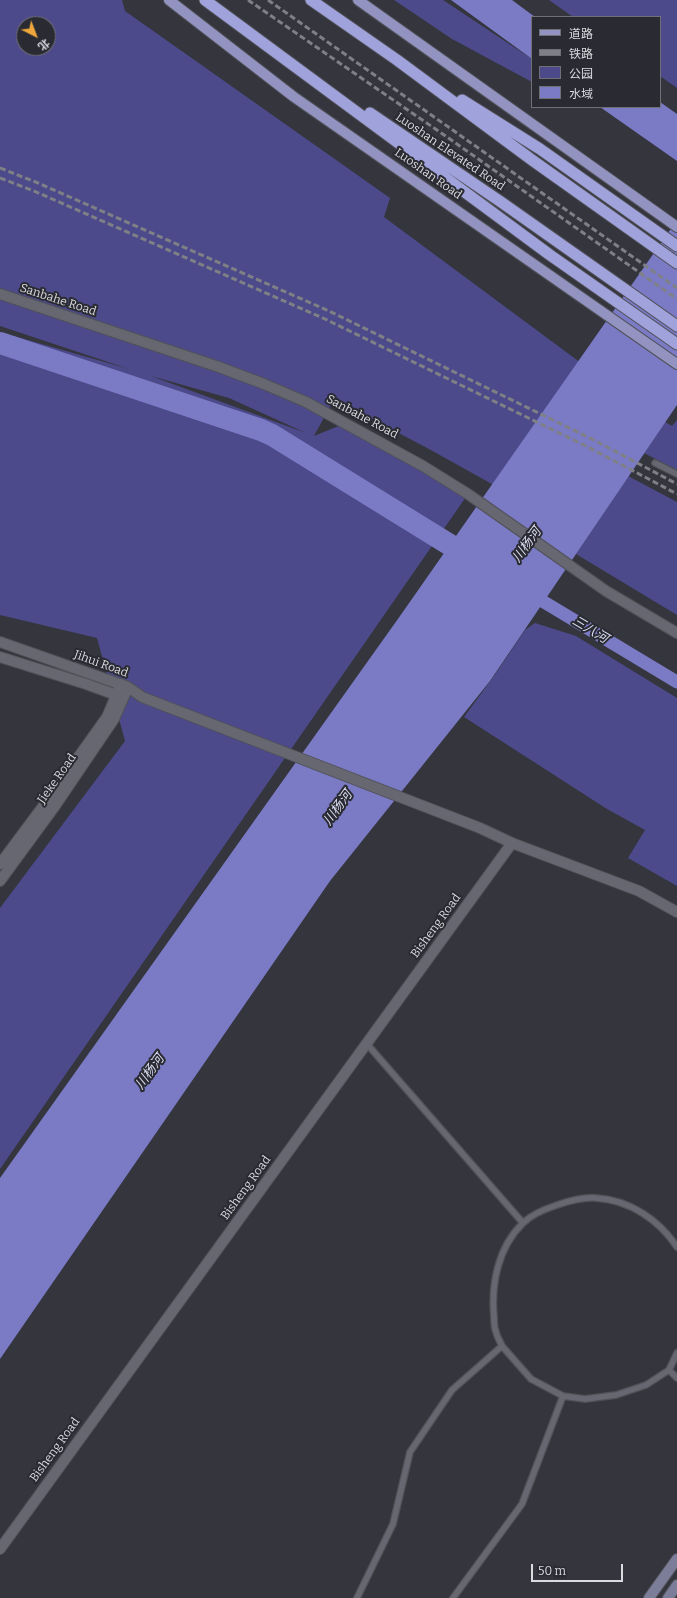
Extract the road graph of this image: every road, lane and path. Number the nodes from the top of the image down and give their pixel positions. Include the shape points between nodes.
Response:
1 (169, 0) edge
2 (206, 0) edge
3 (311, 0) edge
4 (358, 0) edge
5 (265, 42) junction
6 (398, 60) junction
7 (677, 227) edge
8 (677, 246) edge
9 (677, 263) edge
10 (0, 294) edge
11 (677, 326) edge
12 (677, 344) edge
13 (677, 364) edge
14 (655, 463) dead end
15 (677, 474) edge
16 (677, 633) edge
17 (0, 642) edge
18 (0, 657) edge
19 (124, 686) junction
20 (120, 697) junction
21 (142, 697) junction
22 (512, 843) junction
23 (0, 864) edge
24 (0, 881) edge
25 (677, 912) edge
26 (367, 1044) junction
27 (523, 1223) junction
28 (677, 1247) edge
29 (502, 1346) junction
30 (677, 1353) edge
31 (669, 1370) junction
32 (677, 1378) edge
33 (563, 1396) junction
34 (0, 1549) edge
35 (677, 1559) edge
36 (677, 1585) edge
37 (358, 1598) edge
38 (453, 1598) edge
39 (649, 1598) edge
40 (668, 1598) edge

1 - 13 main road, Luoshan Road via 294,97
2 - 5 highway, Luoshan Elevated Road
3 - 6 highway
4 - 7 main road
5 - 11 highway, Luoshan Elevated Road via 508,207
5 - 12 highway via 550,255
6 - 8 highway via 540,149
6 - 9 highway via 532,160
10 - 16 street, Sanbahe Road via 219,367 306,402 378,440 468,494 629,605
14 - 15 lane
17 - 19 street, Jihui Road
18 - 20 street, Jihui Road
19 - 20 street, Jieke Road
19 - 21 street, Jihui Road
20 - 21 street, Jihui Road
20 - 23 street, Jieke Road
20 - 24 street, Jieke Road via 114,720
21 - 22 street via 480,828
22 - 25 street via 639,891
22 - 26 street, Bisheng Road
26 - 27 lane
26 - 34 street, Bisheng Road
27 - 28 lane via 549,1208 572,1201 596,1198 620,1202 647,1215 668,1233
27 - 29 lane via 509,1239 498,1265 493,1288 495,1331
29 - 33 lane via 531,1379
29 - 37 lane via 452,1390 410,1452 393,1524
30 - 31 lane
31 - 32 lane
31 - 33 lane via 646,1385 616,1395 585,1399
33 - 38 lane via 522,1504
35 - 39 main road
36 - 40 main road

